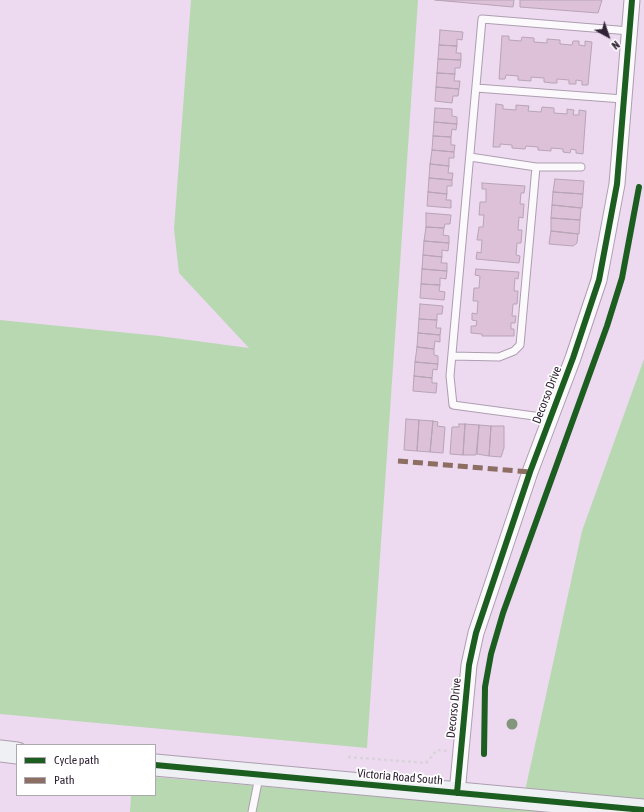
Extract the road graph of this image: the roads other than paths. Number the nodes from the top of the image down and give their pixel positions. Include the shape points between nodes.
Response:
1 (632, 0) edge
2 (630, 31) junction
3 (476, 88) junction
4 (623, 99) junction
5 (470, 157) junction
6 (536, 167) junction
7 (581, 167) dead end
8 (452, 356) junction
9 (549, 418) junction
10 (0, 751) edge
11 (16, 752) edge
12 (156, 765) edge
13 (259, 775) junction
14 (457, 793) junction
15 (644, 810) edge
16 (252, 812) edge

1 - 2 street, Decorso Drive
2 - 3 lane via 482,19
2 - 4 street, Decorso Drive
3 - 4 lane
3 - 5 lane
4 - 9 street, Decorso Drive via 617,184 599,280 573,358
5 - 6 lane
5 - 8 lane
6 - 7 lane
6 - 8 lane via 520,345 514,351 499,357
8 - 9 lane via 450,376 454,405
9 - 14 street, Decorso Drive via 476,633 468,673
10 - 11 main road
12 - 13 main road, Victoria Road South
13 - 14 main road, Victoria Road South
13 - 16 lane
14 - 15 main road, Victoria Road South

